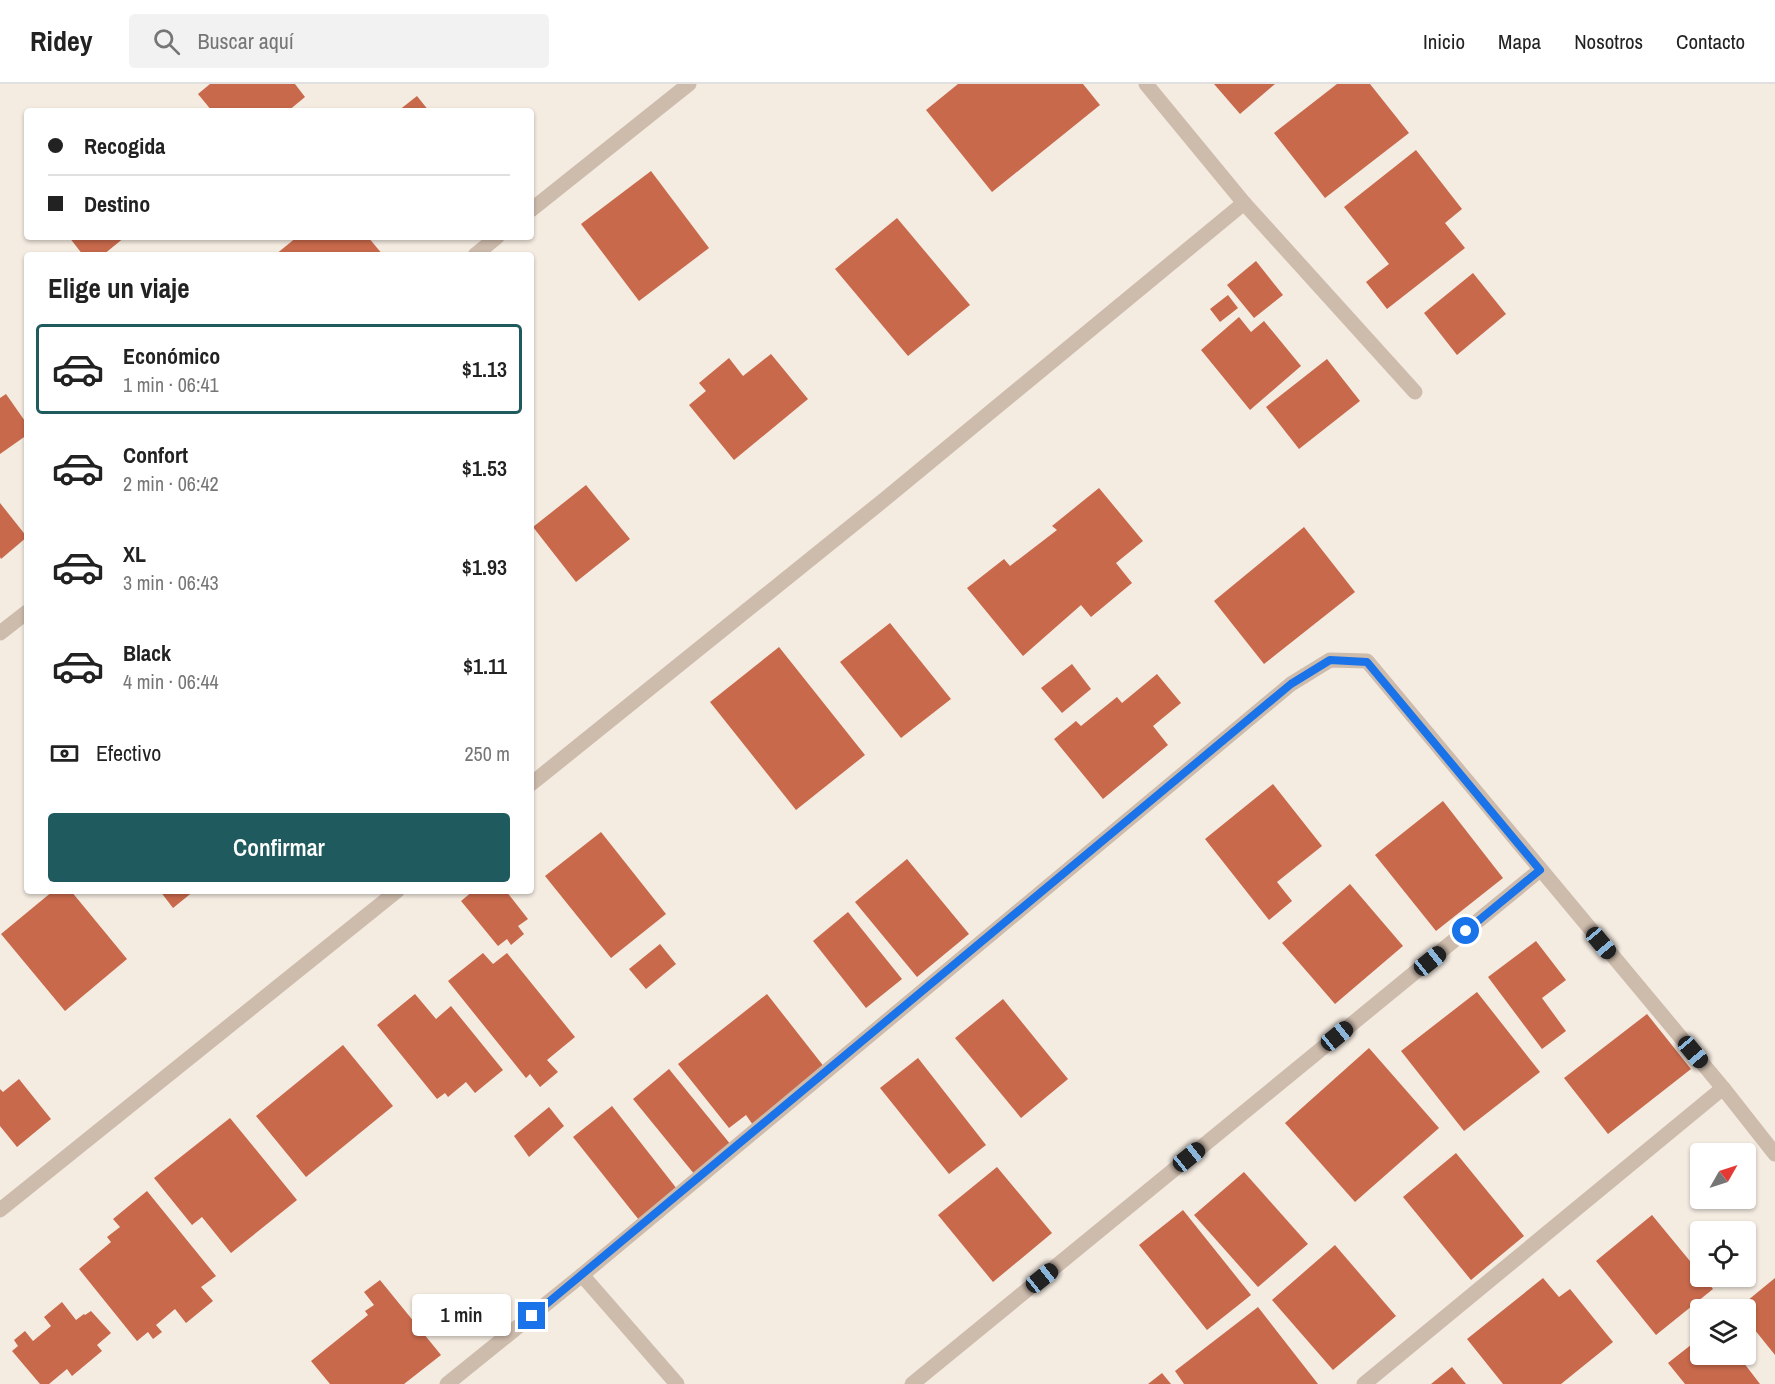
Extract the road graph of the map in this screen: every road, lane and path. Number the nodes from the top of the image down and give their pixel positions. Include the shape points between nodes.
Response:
1 (689, 84) edge
2 (1146, 84) edge
3 (1244, 203) junction
4 (534, 208) edge
5 (493, 240) edge
6 (479, 252) edge
7 (1415, 392) dead end
8 (24, 614) edge
9 (0, 633) edge
10 (534, 782) edge
11 (1540, 870) junction
12 (393, 894) edge
13 (1723, 1088) junction
14 (1775, 1154) edge
15 (0, 1210) edge
16 (582, 1275) junction
17 (447, 1384) edge
18 (677, 1384) edge
19 (912, 1384) edge
20 (1364, 1384) edge

1 - 4 street
2 - 3 street
3 - 7 street
3 - 10 street
5 - 6 street
8 - 9 street
11 - 13 street
11 - 16 street via 1367,662 1330,660 1291,684
11 - 19 street
12 - 15 street
13 - 14 street
13 - 20 street
16 - 17 street
16 - 18 street

